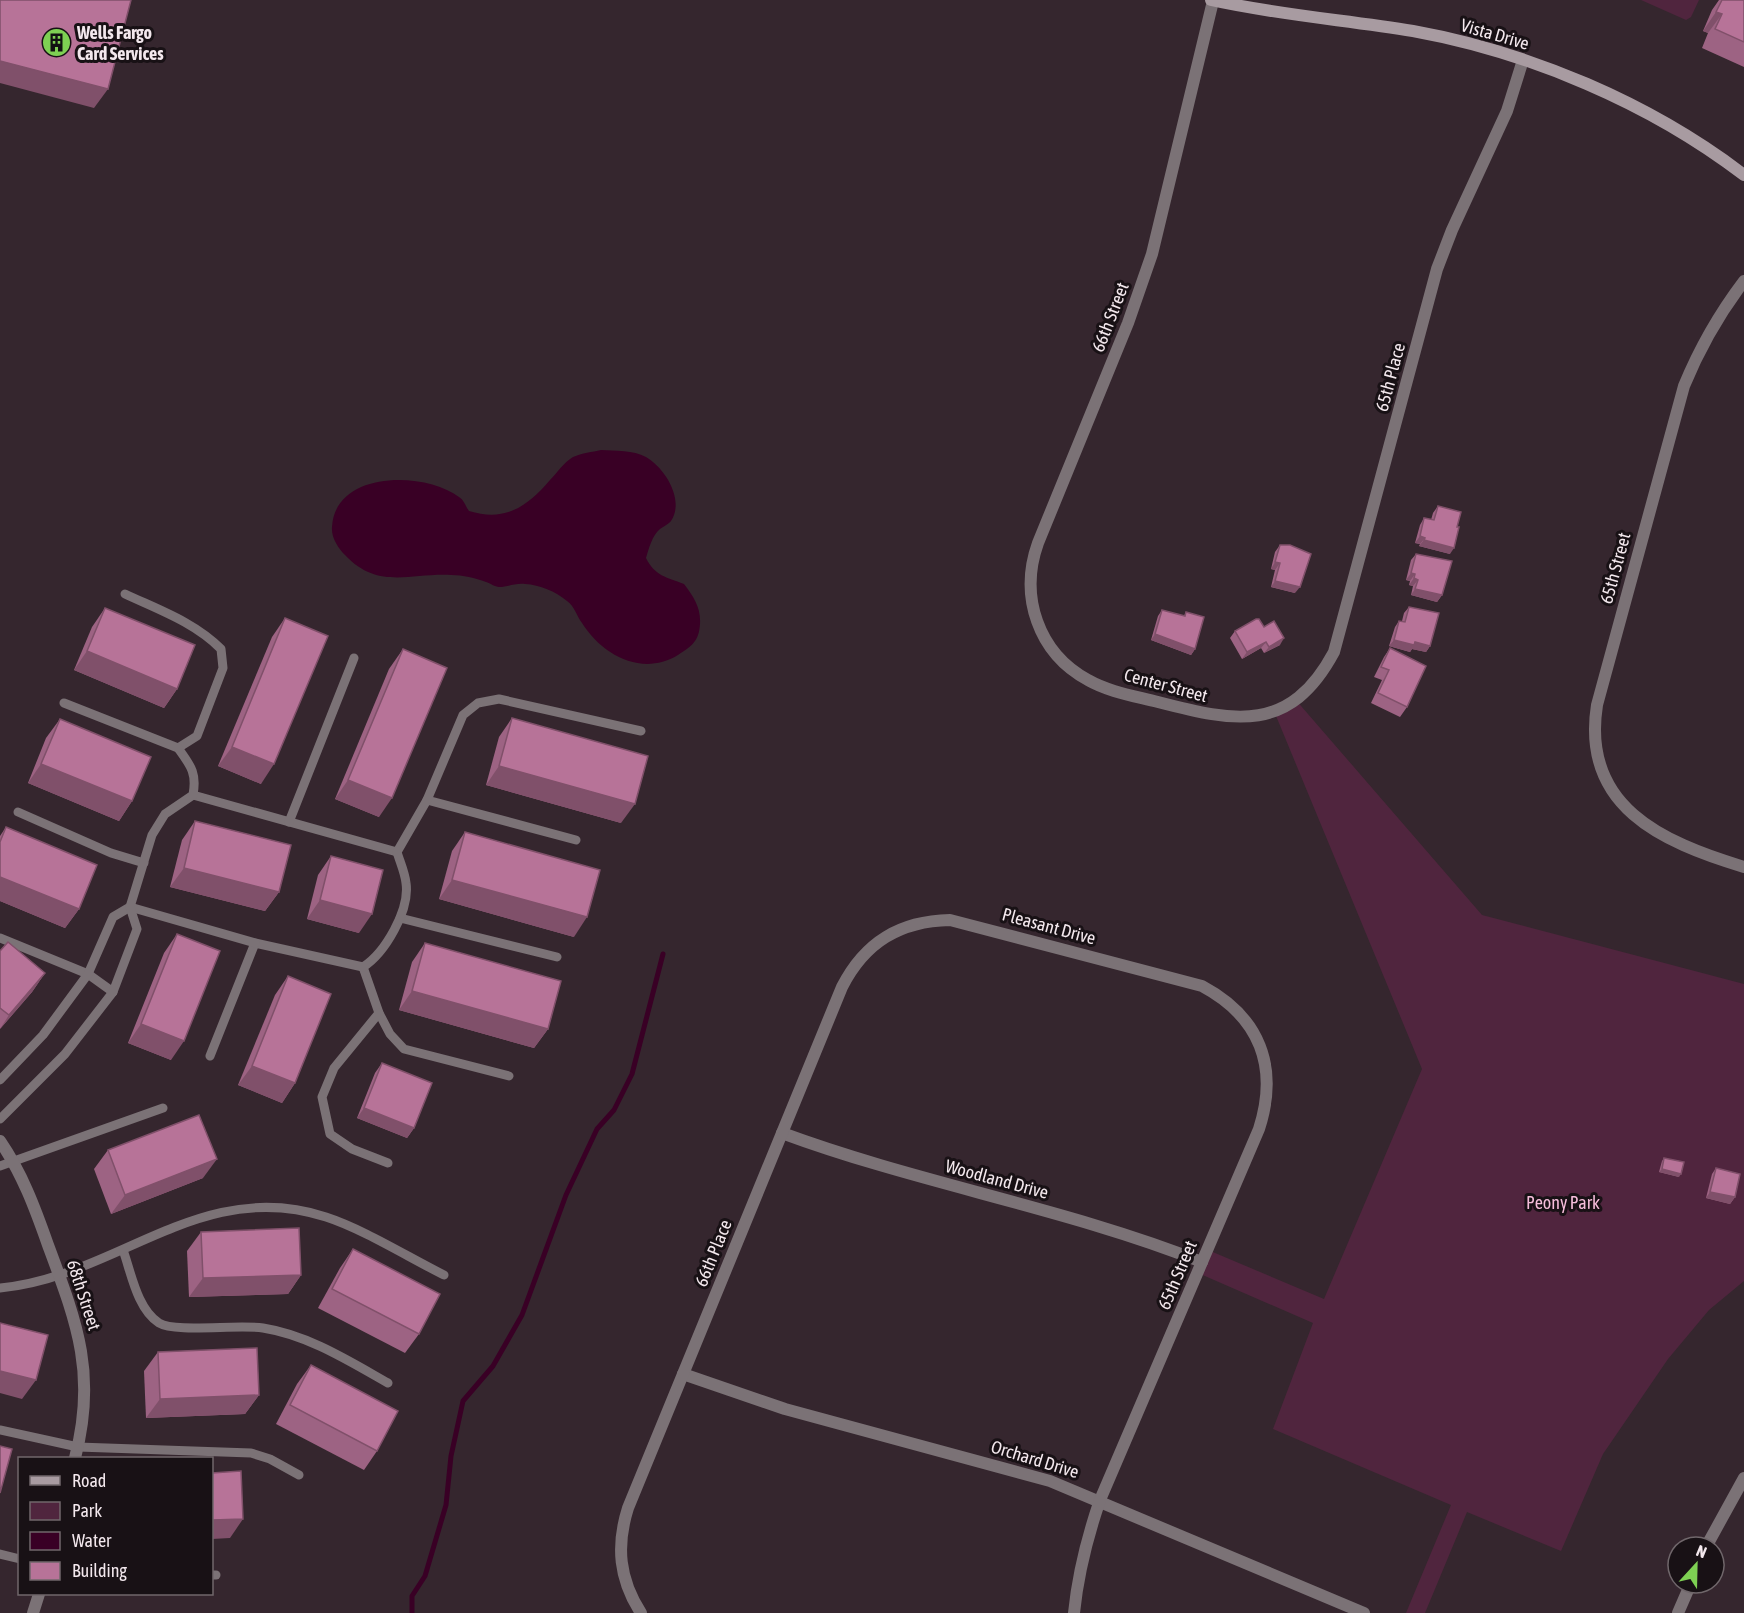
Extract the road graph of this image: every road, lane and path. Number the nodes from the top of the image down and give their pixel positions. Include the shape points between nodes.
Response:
1 (1212, 0) edge
2 (1523, 60) junction
3 (1744, 175) edge
4 (1744, 281) edge
5 (125, 594) dead end
6 (1044, 638) joint
7 (354, 658) dead end
8 (1295, 699) joint
9 (64, 703) dead end
10 (641, 731) dead end
11 (178, 748) junction
12 (193, 795) junction
13 (427, 800) junction
14 (18, 812) dead end
15 (289, 822) junction
16 (576, 840) dead end
17 (396, 852) junction
18 (144, 863) junction
19 (1744, 867) edge
20 (130, 907) junction
21 (400, 918) junction
22 (900, 929) joint
23 (0, 938) edge
24 (255, 943) junction
25 (557, 957) dead end
26 (363, 967) junction
27 (88, 974) junction
28 (1188, 981) joint
29 (113, 992) junction
30 (379, 1013) junction
31 (210, 1056) dead end
32 (509, 1076) dead end
33 (0, 1080) edge
34 (163, 1108) dead end
35 (0, 1119) edge
36 (782, 1133) junction
37 (3, 1146) edge
38 (14, 1163) junction
39 (388, 1163) dead end
40 (0, 1166) edge
41 (123, 1250) junction
42 (1203, 1262) junction
43 (59, 1275) junction
44 (444, 1275) dead end
45 (0, 1288) edge
46 (683, 1374) junction
47 (388, 1383) dead end
48 (0, 1430) edge
49 (76, 1453) edge
50 (299, 1475) dead end
51 (1744, 1478) edge
52 (1100, 1500) junction
53 (1713, 1535) edge
54 (0, 1554) edge
55 (18, 1558) edge
56 (38, 1595) edge
57 (1685, 1595) edge
58 (33, 1613) edge
59 (641, 1613) edge
60 (1074, 1613) edge
61 (1364, 1613) edge
62 (1678, 1613) edge

1 - 2 street, Vista Drive via 1415,32
1 - 6 street, 66th Street via 1152,254 1034,552 1030,596
2 - 3 street, Vista Drive via 1626,103
2 - 8 street, 65th Place via 1507,111 1437,269 1335,652 1324,672
4 - 19 street, 65th Street via 1700,348 1684,386 1594,727 1600,770 1625,809 1643,824 1680,843
5 - 11 lane via 183,620 205,633 221,649 223,669 197,736
6 - 8 street, Center Street via 1070,669 1089,681 1207,714 1252,717
7 - 15 lane
9 - 11 lane
10 - 13 lane via 499,699 478,703 463,715
11 - 12 lane via 196,780
12 - 15 lane
12 - 18 lane via 165,814 152,835
13 - 16 lane
13 - 17 lane
14 - 18 lane via 111,853
15 - 17 lane
17 - 21 lane via 407,885
18 - 20 lane
20 - 24 lane
20 - 27 lane via 113,917
20 - 29 lane via 137,929
21 - 25 lane
21 - 26 lane via 376,959
22 - 28 street, Pleasant Drive via 928,920 970,923
22 - 36 street, 66th Place via 867,950 852,968
23 - 27 lane
24 - 26 lane
24 - 31 lane
26 - 30 lane
27 - 29 lane
27 - 33 lane via 43,1035
28 - 42 street, 65th Street via 1218,995 1249,1025 1266,1064 1268,1087 1259,1129
29 - 35 lane via 65,1054
30 - 32 lane via 404,1049
30 - 39 lane via 334,1068 322,1098 330,1134 352,1149
34 - 38 lane
36 - 42 street, Woodland Drive via 884,1168 1148,1240
36 - 46 street, 66th Place
37 - 38 street, 68th Street
38 - 40 lane
38 - 43 street, 68th Street
41 - 43 lane
41 - 44 lane via 190,1219 236,1208 283,1208 326,1217
41 - 47 lane via 147,1312 159,1323 174,1328 261,1328 289,1334
42 - 52 street, 65th Street
43 - 45 lane
43 - 49 street, 68th Street via 83,1351 85,1394
46 - 52 street, Orchard Drive via 785,1409 1050,1481
46 - 59 street, 66th Place via 621,1529 622,1573
48 - 49 lane
49 - 50 lane via 251,1453
51 - 53 street
52 - 60 street, 65th Street via 1082,1557
52 - 61 street, Orchard Drive
54 - 55 lane
56 - 58 street
57 - 62 street

